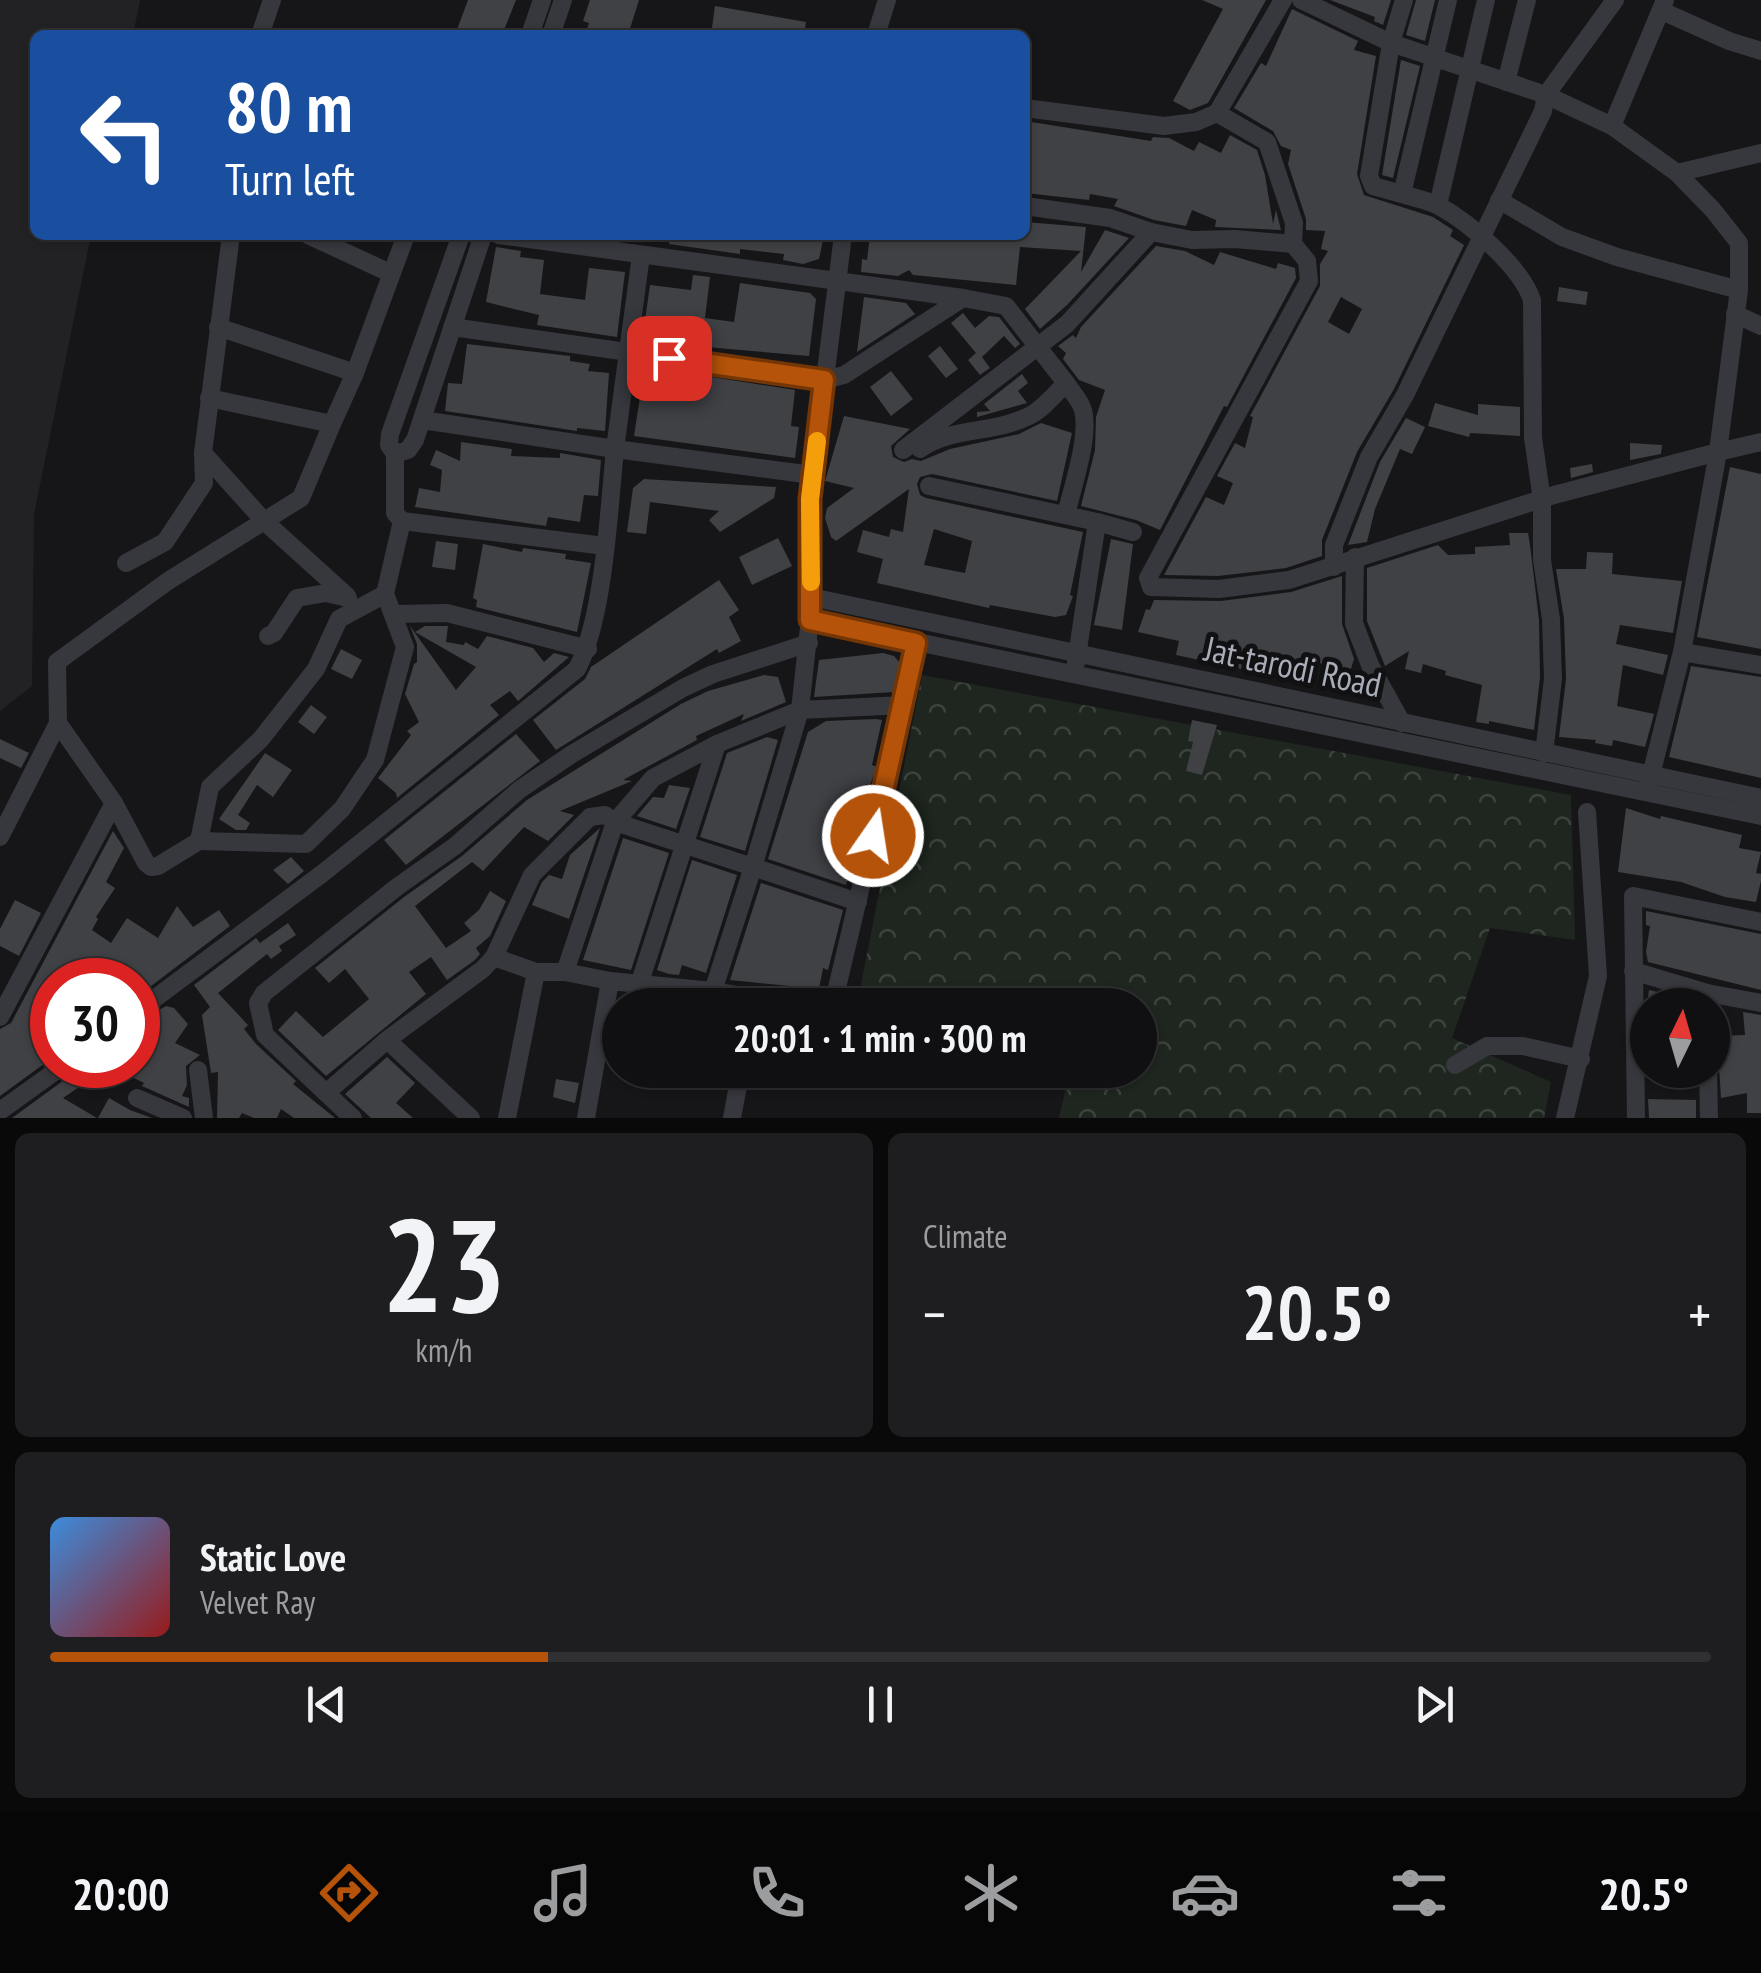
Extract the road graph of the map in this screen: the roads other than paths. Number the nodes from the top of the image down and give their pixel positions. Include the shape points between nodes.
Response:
1 (272, 0) edge
2 (542, 0) edge
3 (562, 0) edge
4 (888, 0) edge
5 (1283, 0) edge
6 (1301, 0) edge
7 (1404, 0) edge
8 (1448, 0) edge
9 (1486, 0) edge
10 (1527, 0) edge
11 (1615, 0) edge
12 (1664, 6) edge
13 (262, 30) edge
14 (532, 30) edge
15 (552, 30) edge
16 (878, 30) edge
17 (1391, 44) junction
18 (1761, 51) edge
19 (1435, 56) junction
20 (1470, 70) junction
21 (1506, 82) junction
22 (1546, 96) junction
23 (1030, 109) edge
24 (1217, 113) junction
25 (1612, 126) junction
26 (1761, 153) edge
27 (1677, 173) junction
28 (1402, 194) junction
29 (1499, 200) junction
30 (1438, 205) junction
31 (1030, 207) edge
32 (1151, 232) junction
33 (1483, 238) junction
34 (230, 240) edge
35 (319, 240) edge
36 (404, 240) edge
37 (459, 240) edge
38 (481, 240) edge
39 (532, 240) edge
40 (842, 240) edge
41 (1293, 244) junction
42 (642, 256) junction
43 (390, 273) junction
44 (838, 280) junction
45 (1739, 290) junction
46 (963, 298) junction
47 (1735, 314) junction
48 (1761, 326) edge
49 (218, 327) junction
50 (452, 327) junction
51 (1039, 346) junction
52 (630, 352) junction
53 (355, 373) junction
54 (824, 380) junction
55 (1066, 383) junction
56 (209, 398) junction
57 (422, 420) junction
58 (332, 424) junction
59 (1761, 442) edge
60 (615, 448) junction
61 (1718, 452) junction
62 (202, 453) junction
63 (396, 454) junction
64 (812, 475) junction
65 (929, 486) dead end
66 (1542, 500) junction
67 (1066, 515) junction
68 (264, 521) junction
69 (402, 521) junction
70 (1097, 522) junction
71 (1134, 532) dead end
72 (605, 546) junction
73 (1356, 557) junction
74 (126, 563) dead end
75 (1334, 568) junction
76 (385, 594) junction
77 (349, 604) junction
78 (811, 609) junction
79 (394, 614) junction
80 (268, 636) dead end
81 (809, 643) junction
82 (916, 643) junction
83 (588, 649) junction
84 (1682, 652) junction
85 (1078, 654) junction
86 (1761, 665) edge
87 (1074, 677) junction
88 (904, 705) junction
89 (800, 710) junction
90 (58, 722) junction
91 (1402, 723) junction
92 (717, 744) junction
93 (1544, 753) junction
94 (1649, 783) junction
95 (1761, 798) edge
96 (114, 803) junction
97 (1587, 812) dead end
98 (1761, 816) edge
99 (616, 822) junction
100 (0, 837) edge
101 (199, 841) junction
102 (683, 846) junction
103 (753, 867) junction
104 (858, 902) junction
105 (1761, 922) edge
106 (494, 957) junction
107 (1633, 971) junction
108 (536, 972) junction
109 (565, 972) junction
110 (610, 981) junction
111 (640, 982) junction
112 (689, 988) edge
113 (714, 988) edge
114 (837, 988) edge
115 (1678, 988) edge
116 (160, 994) edge
117 (1730, 1001) edge
118 (1761, 1004) edge
119 (0, 1017) edge
120 (386, 1040) junction
121 (1581, 1059) junction
122 (1455, 1065) dead end
123 (198, 1070) dead end
124 (31, 1088) edge
125 (738, 1088) edge
126 (1708, 1088) edge
127 (326, 1093) junction
128 (137, 1098) dead end
129 (0, 1110) edge
130 (182, 1118) edge
131 (204, 1118) edge
132 (353, 1118) edge
133 (471, 1118) edge
134 (507, 1118) edge
135 (586, 1118) edge
136 (732, 1118) edge
137 (1565, 1118) edge
138 (1636, 1118) edge
139 (1709, 1118) edge

1 - 13 street
2 - 14 street
3 - 15 street
4 - 16 street
5 - 24 street
6 - 17 street
7 - 17 street
8 - 19 street
9 - 20 street
10 - 21 street
11 - 22 street
12 - 18 street
12 - 25 street
17 - 19 street
17 - 28 street via 1368,176 1373,186
19 - 20 street
19 - 28 street
20 - 21 street
20 - 30 street
21 - 22 street
22 - 25 street
22 - 29 street
23 - 24 street via 1164,126
24 - 41 street via 1267,142 1294,222
25 - 27 street
26 - 27 street
27 - 45 street via 1738,243
28 - 30 street
29 - 33 street
29 - 45 street via 1562,237
30 - 33 street
31 - 32 street via 1110,218
32 - 41 street
32 - 51 street
33 - 66 street via 1528,286 1532,300 1533,438
33 - 75 street via 1369,457 1334,545
34 - 49 street
35 - 43 street
36 - 43 street
37 - 63 street via 390,434
38 - 50 street
39 - 42 street
40 - 44 street
41 - 75 street via 1307,261 1308,281 1148,582 1219,589
42 - 44 street
42 - 52 street
43 - 53 street
44 - 46 street
44 - 54 street
45 - 47 street
46 - 51 street via 1006,306
46 - 54 street via 844,375
47 - 48 street
47 - 61 street
49 - 53 street
49 - 56 street
50 - 52 street
50 - 57 street
51 - 55 street
51 - 55 street via 911,450 950,433 1032,415
52 - 54 street
52 - 60 street
53 - 58 street
54 - 64 street
55 - 67 street via 1085,418
56 - 58 street
56 - 62 street
57 - 60 street
57 - 63 street via 408,450
58 - 68 street via 301,498
59 - 61 street
60 - 64 street
60 - 72 street
61 - 66 street
61 - 84 street
62 - 68 street
62 - 74 street via 204,484 164,542
63 - 69 street via 393,500
64 - 78 street
65 - 67 street
66 - 73 street
66 - 93 street via 1554,679
67 - 70 street
68 - 77 street
68 - 90 street via 57,662
69 - 72 street
69 - 76 street
70 - 71 street
70 - 85 street
72 - 83 street
73 - 75 street
73 - 91 street via 1354,623
76 - 77 street
76 - 79 street
77 - 80 street via 326,593 297,598
77 - 101 street via 316,670 261,740 210,788
78 - 81 street
78 - 82 street
78 - 85 street, Jat-tarodi Road
79 - 83 street via 447,613
79 - 101 street via 405,647 375,760 342,808 306,844
81 - 89 street
81 - 127 street via 713,674 572,754 264,993 258,1003 265,1035
82 - 87 street
82 - 88 street
83 - 116 street via 577,669 459,766
84 - 86 street
84 - 94 street
85 - 87 street
85 - 91 street, Jat-tarodi Road
87 - 94 street
88 - 89 street
88 - 104 street
89 - 92 street
89 - 103 street
90 - 96 street
90 - 100 street
91 - 93 street, Jat-tarodi Road
92 - 99 street via 654,778
92 - 102 street
93 - 94 street, Jat-tarodi Road
94 - 95 street, Jat-tarodi Road
94 - 98 street
96 - 101 street via 151,867
96 - 119 street
97 - 121 street via 1598,976
99 - 102 street
99 - 106 street via 590,816 532,874
99 - 109 street
102 - 103 street
102 - 111 street
103 - 104 street
103 - 113 street
104 - 114 street
105 - 107 street via 1633,896
106 - 108 street
106 - 120 street
107 - 115 street
107 - 138 street
108 - 109 street
108 - 134 street
109 - 110 street
110 - 111 street
110 - 135 street
111 - 112 street
117 - 118 street
120 - 127 street
120 - 133 street
121 - 122 street via 1487,1046
121 - 137 street
123 - 131 street
124 - 129 street
125 - 136 street
126 - 139 street
127 - 132 street
128 - 130 street

